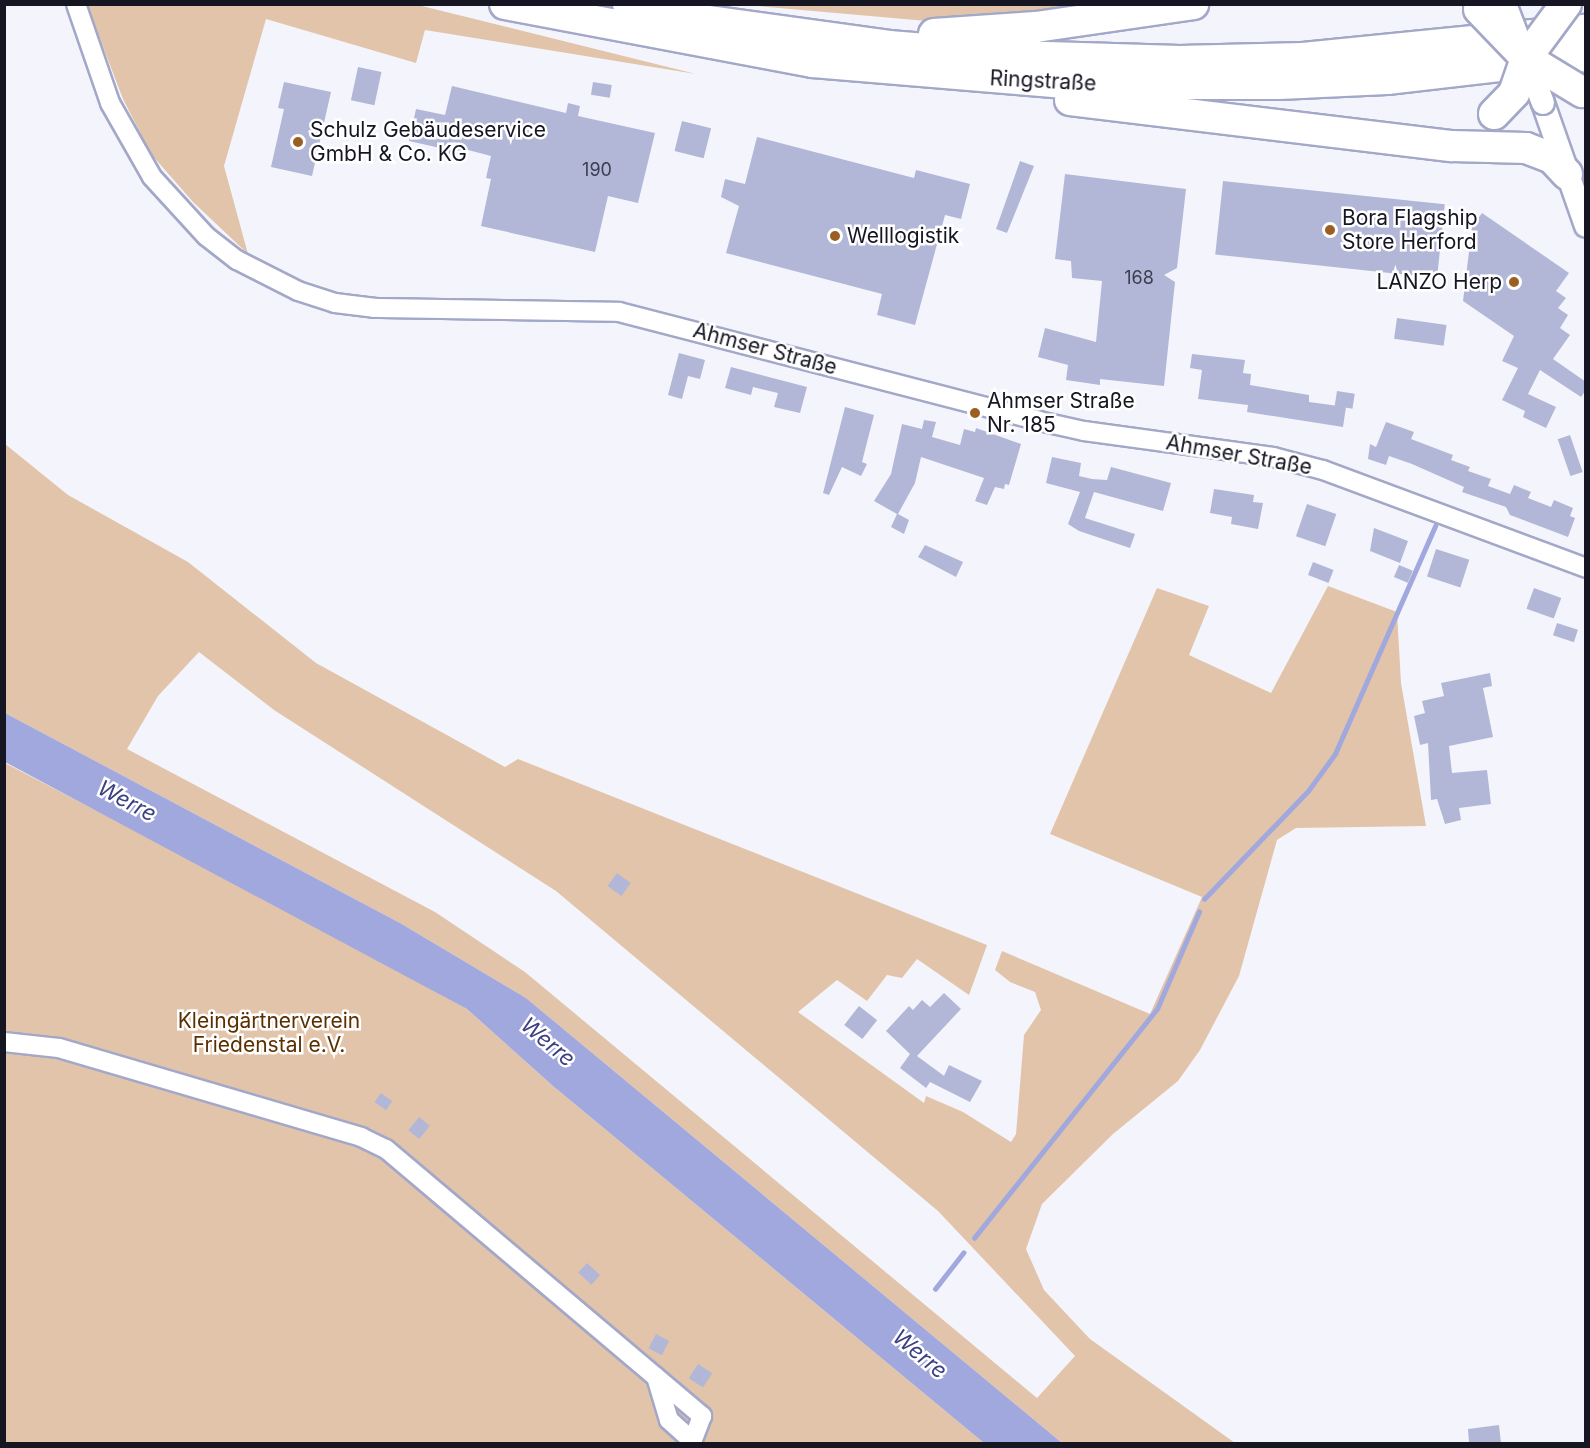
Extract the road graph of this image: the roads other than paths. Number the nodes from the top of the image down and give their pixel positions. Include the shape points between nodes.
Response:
1 (76, 4) edge
2 (505, 4) edge
3 (628, 4) edge
4 (1192, 4) edge
5 (1566, 4) edge
6 (1485, 6) edge
7 (1586, 30) edge
8 (788, 33) junction
9 (1586, 56) edge
10 (1526, 58) junction
11 (946, 76) junction
12 (1584, 92) edge
13 (1433, 141) junction
14 (1567, 174) junction
15 (1586, 226) edge
16 (1586, 568) edge
17 (4, 1042) edge
18 (655, 1374) junction
19 (692, 1442) edge

1 - 16 street, Ahmser Straße via 110,104 127,140 152,177 206,236 237,260 298,291 335,303 374,308 619,312 1084,431 1273,457 1313,468
2 - 11 highway, Ringstraße via 802,61
3 - 8 highway, Ringstraße
4 - 8 highway via 1036,27 943,34 834,27
5 - 10 highway, bridge
6 - 10 highway, bridge
7 - 8 highway, Ringstraße via 1303,58 1180,61 1014,56
9 - 11 highway, Ringstraße via 1387,79 1278,84 1077,84
10 - 12 highway, bridge
10 - 13 highway, bridge via 1514,93 1494,114 1468,130
10 - 14 street, bridge
11 - 13 highway via 964,89
13 - 14 highway via 1452,146 1526,148 1552,158
14 - 15 street
17 - 18 street via 59,1048 361,1137 386,1149
18 - 19 street via 669,1420
18 - 19 street via 702,1416

